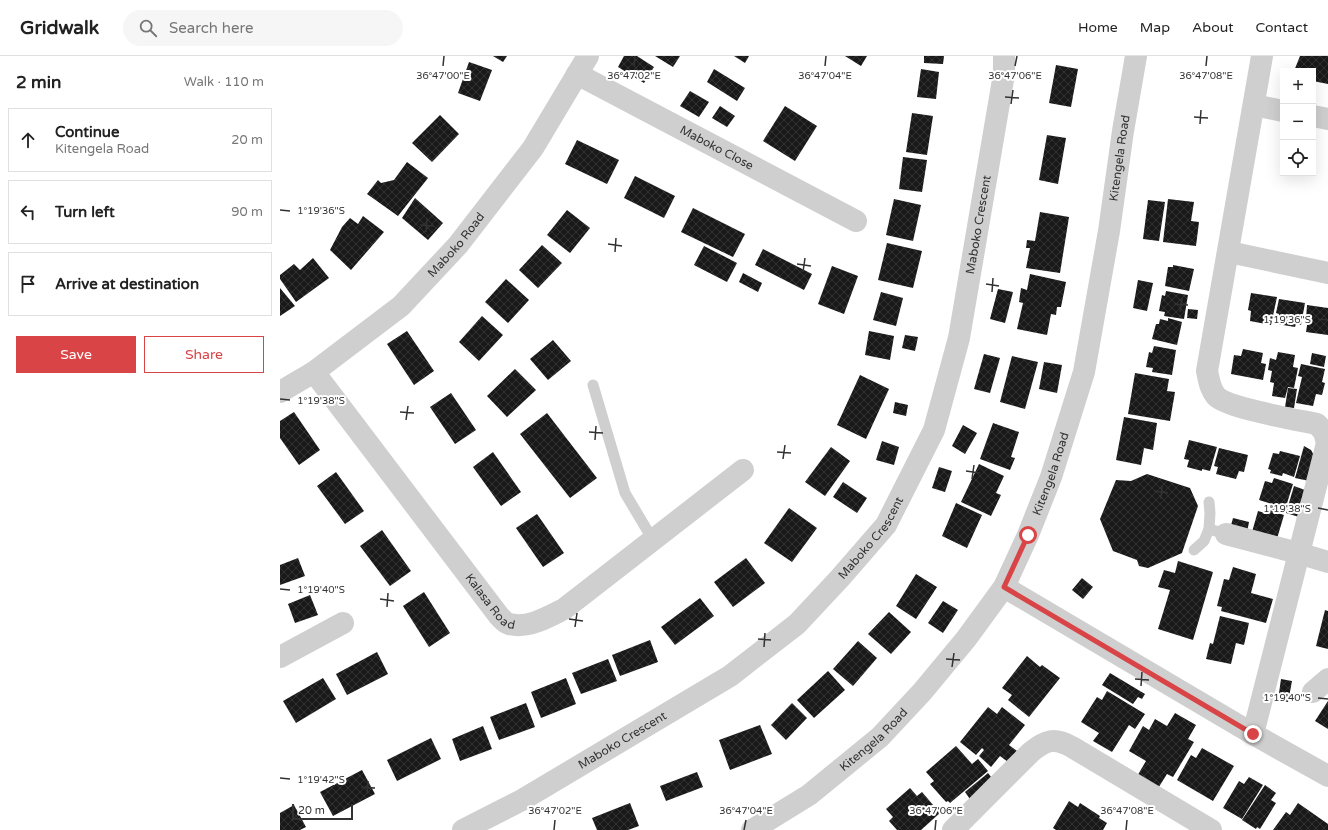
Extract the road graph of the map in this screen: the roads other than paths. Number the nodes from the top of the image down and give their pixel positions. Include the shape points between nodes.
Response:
1 (1004, 56) edge
2 (1136, 56) edge
3 (1262, 56) edge
4 (583, 65) edge
5 (1254, 105) junction
6 (1280, 109) edge
7 (1316, 117) edge
8 (1328, 119) edge
9 (856, 221) dead end
10 (1229, 252) junction
11 (1328, 274) edge
12 (314, 372) junction
13 (593, 386) dead end
14 (280, 392) edge
15 (743, 470) dead end
16 (1209, 502) dead end
17 (1218, 532) junction
18 (653, 540) junction
19 (1194, 550) dead end
20 (1298, 553) junction
21 (1328, 562) edge
22 (1004, 587) junction
23 (343, 623) dead end
24 (280, 658) edge
25 (1253, 734) junction
26 (1328, 776) edge
27 (464, 830) edge
28 (752, 830) edge
29 (953, 830) edge
30 (1211, 830) edge

1 - 27 street, Maboko Crescent via 1004,74 960,338 934,430 886,525 796,624 730,676 522,800
2 - 22 street, Kitengela Road via 1084,372 1051,477
3 - 5 street
4 - 9 street, Maboko Close
4 - 12 street, Maboko Road via 533,148 458,245 401,306
5 - 6 street
5 - 10 street
7 - 8 street
10 - 11 street
10 - 20 street via 1207,371 1210,386 1216,397 1232,405 1317,424 1324,432 1327,443
12 - 14 street, Maboko Road
12 - 18 street, Kalasa Road via 499,616 508,624 524,625 538,622 564,609
13 - 18 lane via 625,493
15 - 18 street, Kalasa Road
16 - 17 lane via 1210,513
17 - 19 lane
17 - 20 street
20 - 21 street
20 - 25 street
22 - 25 street
22 - 28 street, Kitengela Road via 966,639 880,737 809,795
23 - 24 street
25 - 26 street
29 - 30 street via 1031,752 1041,744 1054,741 1072,747

